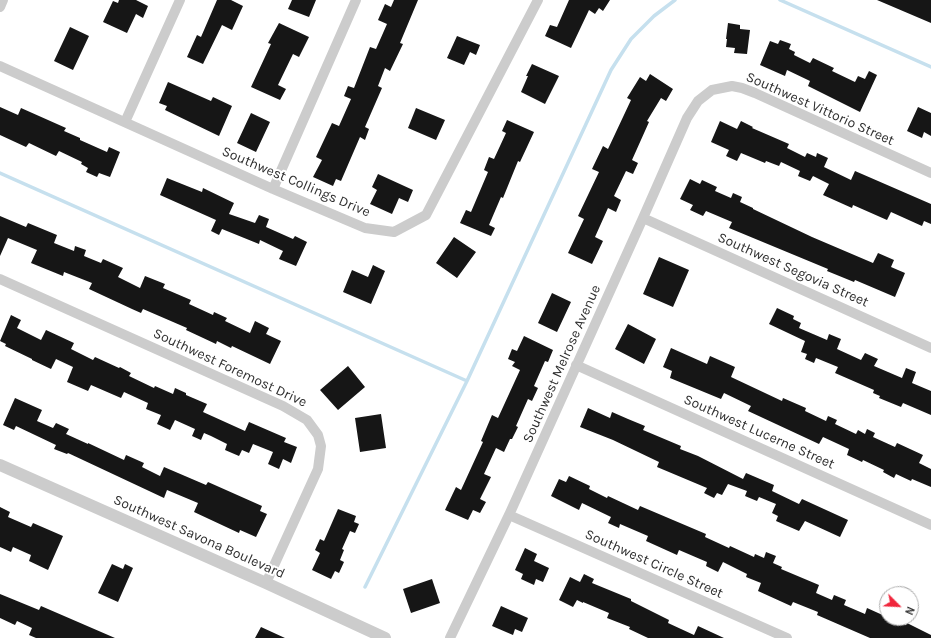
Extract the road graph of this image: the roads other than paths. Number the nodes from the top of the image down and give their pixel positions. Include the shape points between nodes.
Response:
1 (3, 0) edge
2 (180, 0) edge
3 (356, 0) edge
4 (538, 0) edge
5 (0, 7) edge
6 (0, 66) edge
7 (698, 101) joint
8 (125, 122) junction
9 (931, 173) edge
10 (273, 189) junction
11 (643, 218) junction
12 (0, 279) edge
13 (931, 348) edge
14 (576, 365) junction
15 (0, 465) edge
16 (509, 515) junction
17 (931, 525) edge
18 (266, 583) junction
19 (385, 638) edge
20 (450, 638) edge
21 (787, 638) edge

1 - 5 street
2 - 8 street
3 - 10 street
4 - 10 street, Southwest Collings Drive via 426,215 394,232 364,228
6 - 8 street, Southwest Collings Drive
7 - 9 street, Southwest Vittorio Street via 712,90 732,86 742,88
7 - 11 street, Southwest Melrose Avenue via 687,118
8 - 10 street, Southwest Collings Drive
11 - 13 street, Southwest Segovia Street
11 - 14 street, Southwest Melrose Avenue
12 - 18 street, Southwest Foremost Drive via 283,406 306,420 320,441 318,469
14 - 16 street, Southwest Melrose Avenue
14 - 17 street, Southwest Lucerne Street
15 - 18 street, Southwest Savona Boulevard
16 - 20 street, Southwest Melrose Avenue
16 - 21 street, Southwest Circle Street
18 - 19 street, Southwest Savona Boulevard

